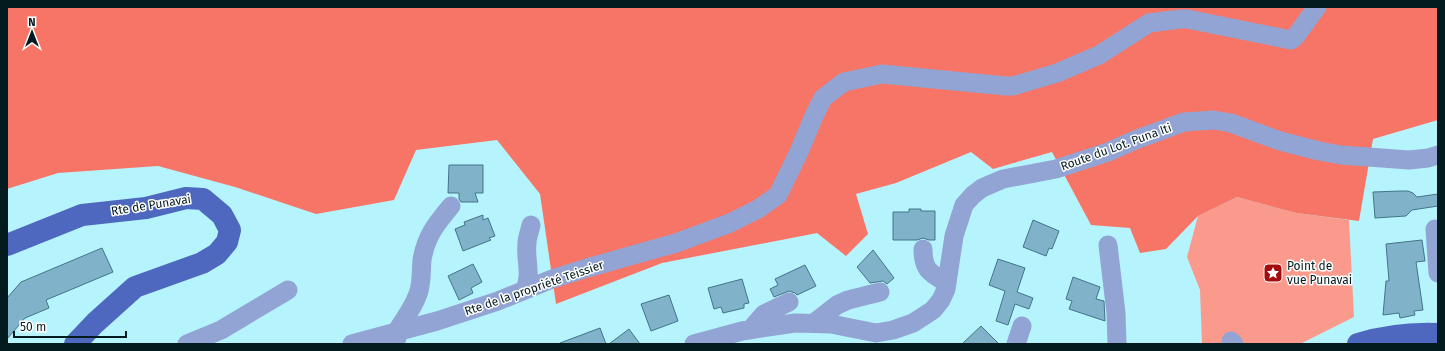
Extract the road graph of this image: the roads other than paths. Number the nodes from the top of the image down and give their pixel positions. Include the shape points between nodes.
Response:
1 (1317, 7) edge
2 (1438, 155) edge
3 (451, 206) dead end
4 (531, 225) dead end
5 (1435, 228) dead end
6 (7, 245) edge
7 (1108, 245) dead end
8 (922, 249) dead end
9 (1438, 273) edge
10 (947, 283) junction
11 (288, 290) dead end
12 (525, 290) junction
13 (880, 292) dead end
14 (789, 302) dead end
15 (814, 323) junction
16 (1022, 326) dead end
17 (750, 330) junction
18 (1438, 334) edge
19 (397, 338) edge
20 (75, 344) edge
21 (187, 344) edge
22 (352, 344) edge
23 (694, 344) edge
24 (1016, 344) edge
25 (1117, 344) edge
26 (1358, 344) edge

1 - 12 street, Rte de la propriété Teissier via 1291,40 1187,19 1149,23 1099,55 1058,73 1013,86 889,74 844,82 823,98 778,195 758,209 676,243 587,268
2 - 10 street, Route du Lot. Puna Iti via 1409,160 1341,155 1280,141 1231,123 1213,120 1184,122 1056,170 1003,179 982,188 964,206 954,236
3 - 19 street via 426,241 419,293
4 - 12 street via 527,242 529,272
5 - 9 street
6 - 20 main road, Rte de Punavai via 82,215 146,208 186,198 203,199 222,215 230,230 227,242 217,254 202,263 135,287 113,305
7 - 25 street
8 - 10 street via 925,267 932,275
10 - 15 street, Route du Lot. Puna Iti via 941,300 933,310 913,323 893,330 876,333
11 - 21 street via 221,330
12 - 19 street, Rte de la propriété Teissier
13 - 15 street via 837,305
14 - 17 street via 764,314
15 - 17 street, Route du Lot. Puna Iti via 795,323
16 - 24 street
17 - 23 street, Route du Lot. Puna Iti
18 - 26 main road via 1389,336
19 - 22 street, Rte de la propriété Teissier

